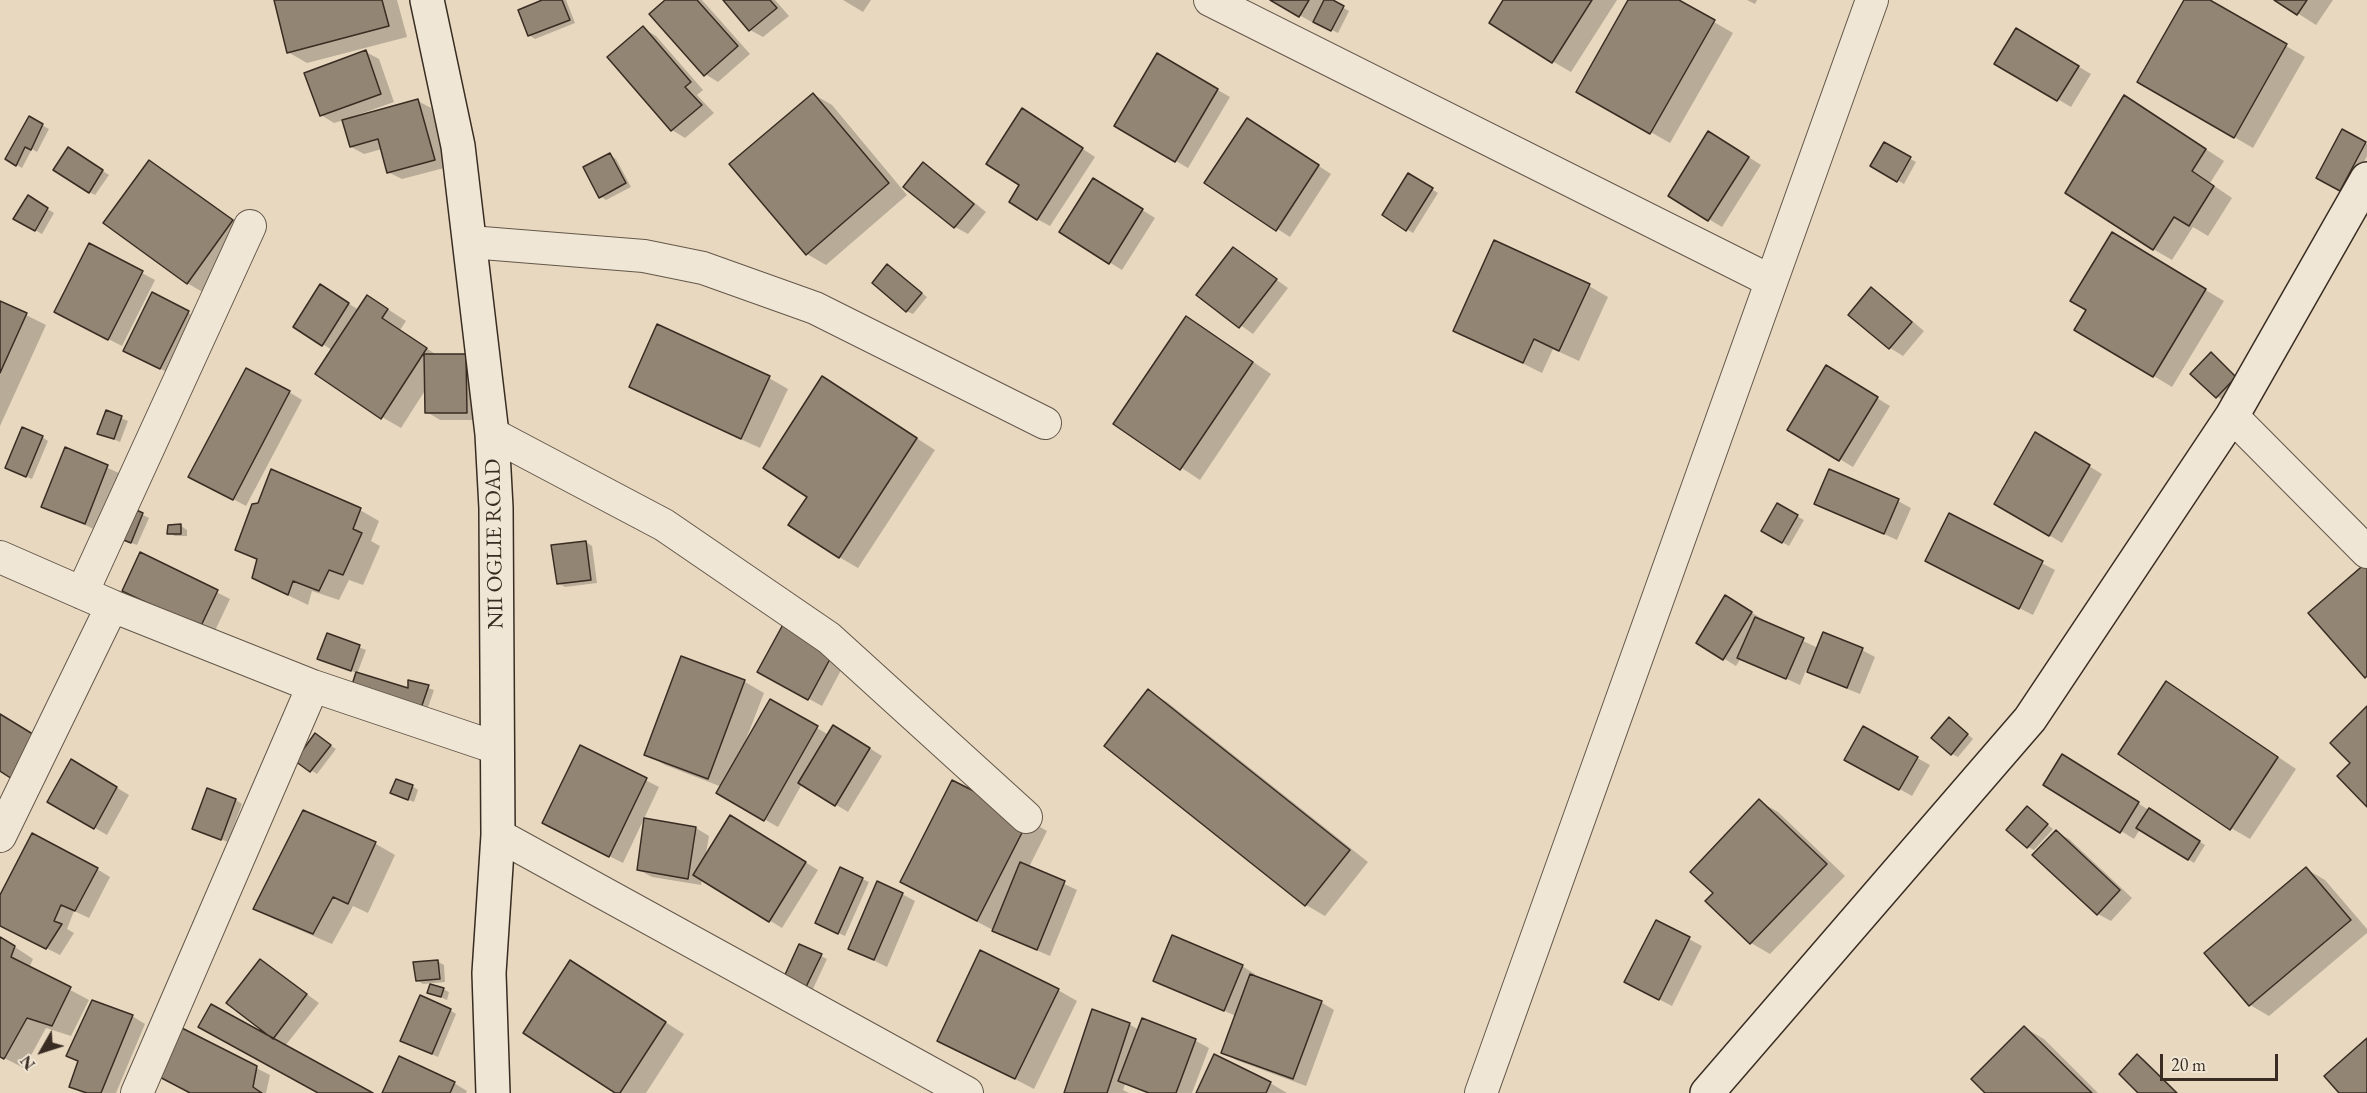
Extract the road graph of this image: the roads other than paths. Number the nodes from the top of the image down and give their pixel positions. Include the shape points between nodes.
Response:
1 (1210, 0) edge
2 (1872, 0) edge
3 (430, 2) edge
4 (2367, 178) edge
5 (250, 226) dead end
6 (470, 242) junction
7 (1771, 281) junction
8 (2232, 416) junction
9 (1045, 423) dead end
10 (492, 434) junction
11 (2367, 552) edge
12 (0, 557) edge
13 (82, 593) junction
14 (112, 606) junction
15 (313, 686) junction
16 (497, 748) junction
17 (1026, 818) dead end
18 (498, 835) junction
19 (0, 836) edge
20 (137, 1093) edge
21 (493, 1093) edge
22 (967, 1093) edge
23 (1481, 1093) edge
24 (1707, 1093) edge

1 - 7 street
2 - 7 street
3 - 6 street, NII OGLIE ROAD via 458,146
4 - 8 street
5 - 13 street
6 - 9 street via 644,256 704,268 815,308
6 - 10 street, NII OGLIE ROAD
7 - 23 street
8 - 11 street
8 - 24 street via 2030,719
10 - 16 street, NII OGLIE ROAD
10 - 17 street via 664,525 830,638
12 - 13 street
13 - 14 street
14 - 15 street
14 - 19 street
15 - 16 street
15 - 20 street
16 - 18 street, NII OGLIE ROAD
18 - 21 street, NII OGLIE ROAD via 489,973
18 - 22 street

